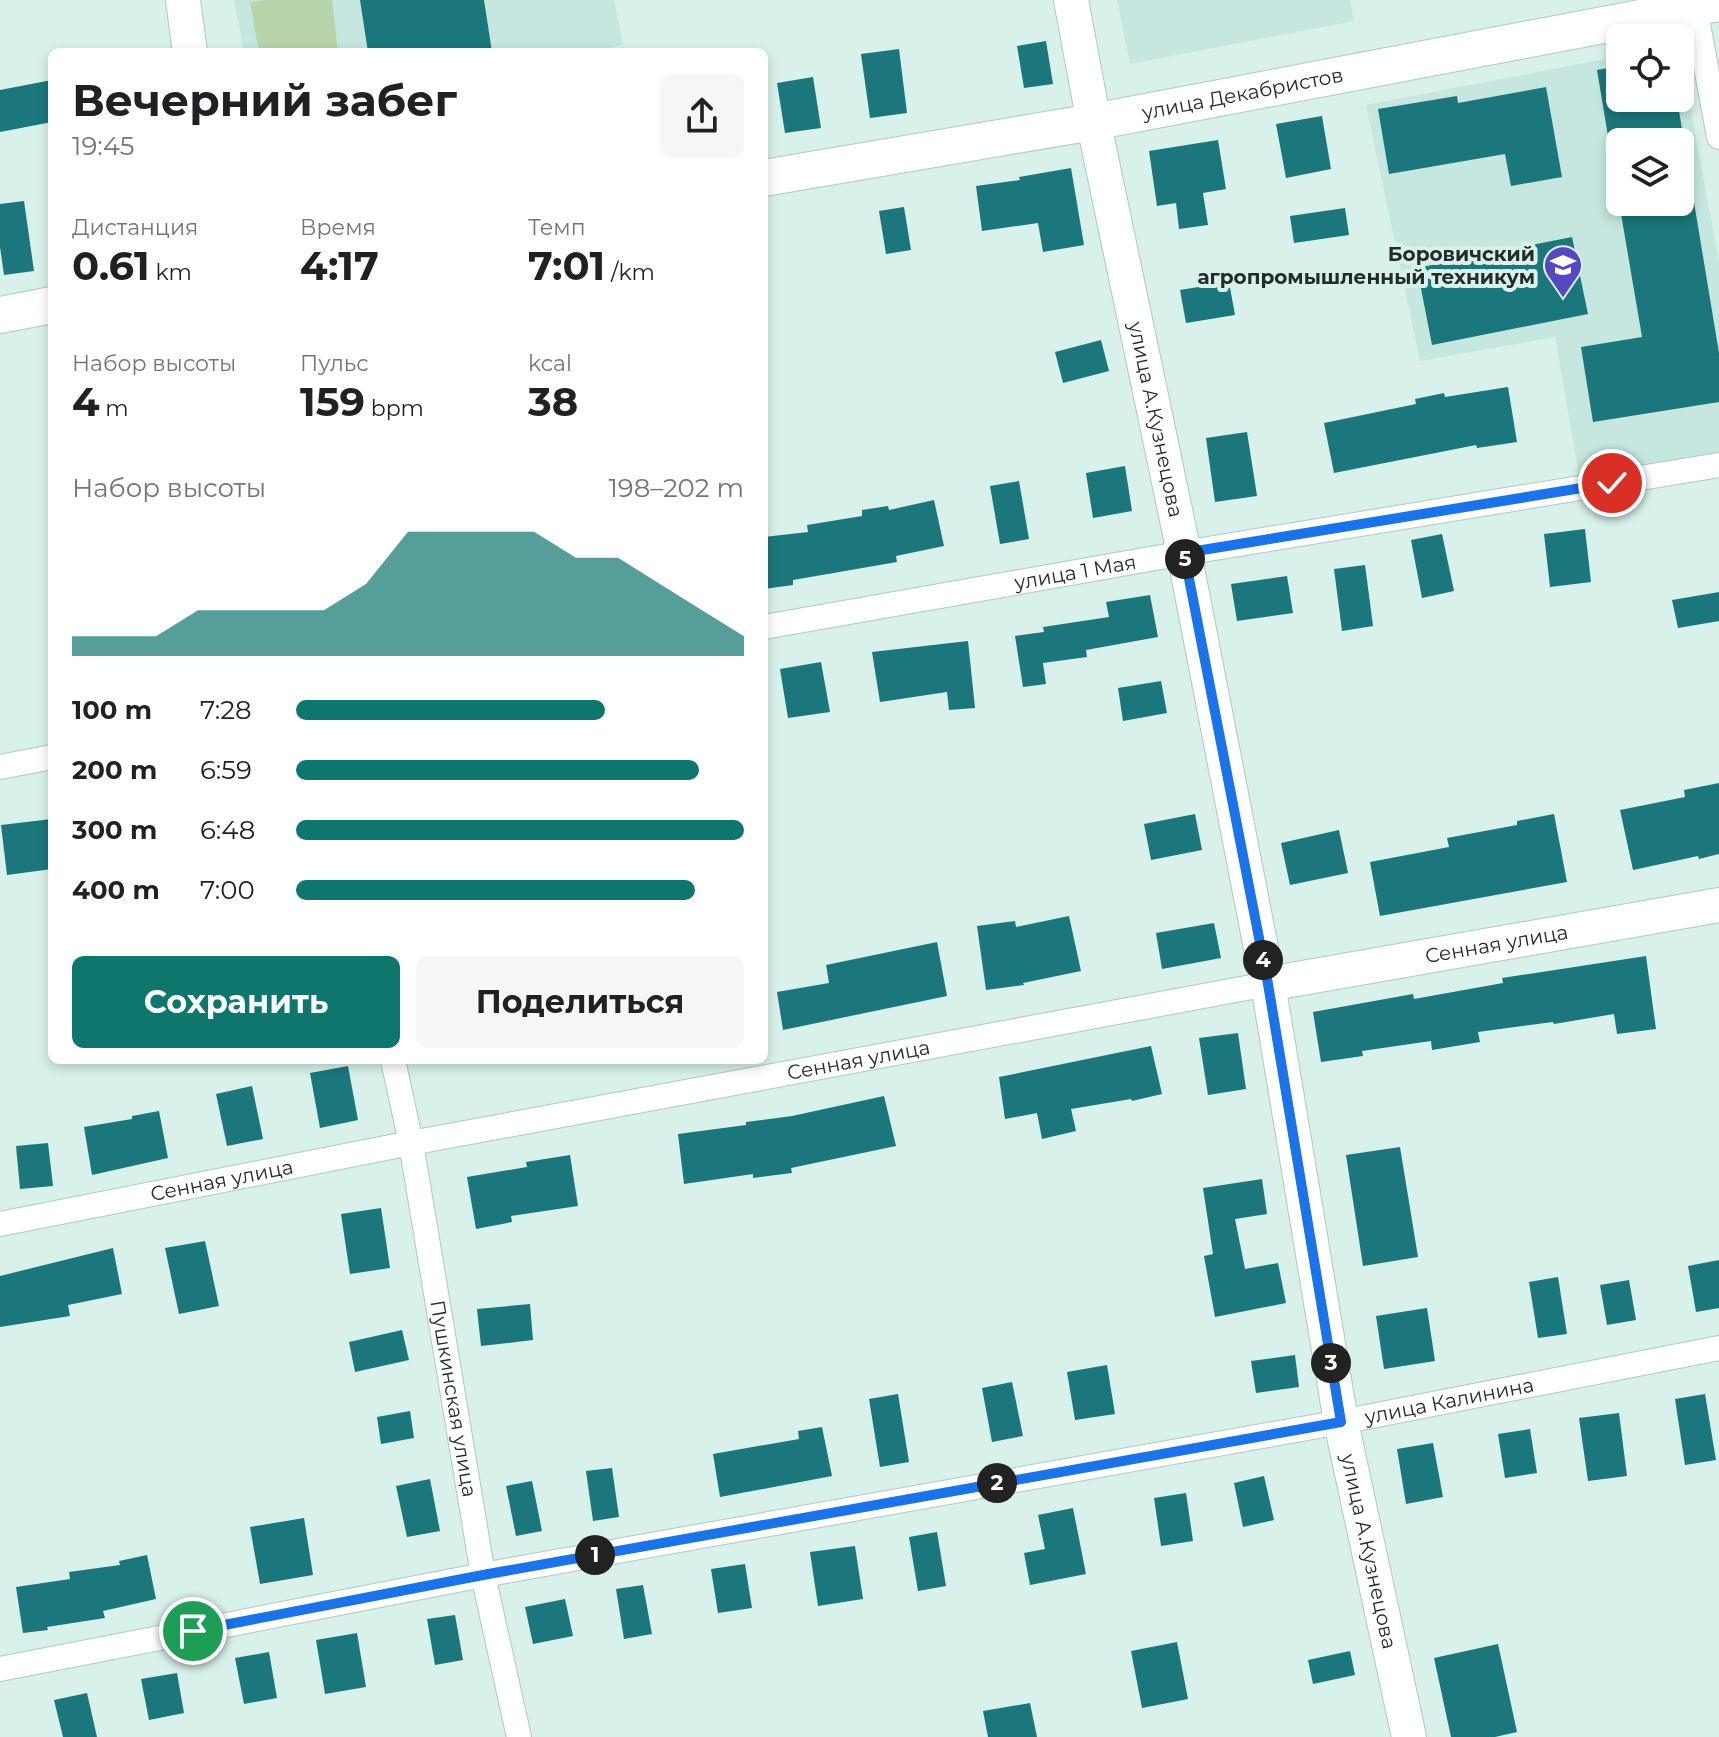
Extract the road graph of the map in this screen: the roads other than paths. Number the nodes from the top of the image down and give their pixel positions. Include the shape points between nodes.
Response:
1 (183, 0) edge
2 (1071, 0) edge
3 (1707, 6) edge
4 (189, 48) edge
5 (1093, 122) junction
6 (1719, 137) edge
7 (768, 177) edge
8 (48, 306) edge
9 (0, 315) edge
10 (1719, 465) edge
11 (1184, 553) junction
12 (768, 626) edge
13 (48, 758) edge
14 (0, 767) edge
15 (1719, 905) edge
16 (1268, 984) junction
17 (394, 1064) edge
18 (411, 1143) junction
19 (0, 1224) edge
20 (1719, 1348) edge
21 (1341, 1422) junction
22 (483, 1575) junction
23 (0, 1669) edge
24 (519, 1737) edge
25 (1409, 1737) edge

1 - 4 main road
2 - 5 main road, улица А.Кузнецова
3 - 5 main road, улица Декабристов
3 - 6 street
5 - 7 main road, улица Декабристов
5 - 11 main road, улица А.Кузнецова
8 - 9 main road
10 - 11 street, улица 1 Мая
11 - 12 street, улица 1 Мая
11 - 16 main road, улица А.Кузнецова
13 - 14 street
15 - 16 main road, Сенная улица
16 - 18 street, Сенная улица
16 - 21 main road, улица А.Кузнецова
17 - 18 street, Пушкинская улица
18 - 19 street, Сенная улица
18 - 22 street, Пушкинская улица
20 - 21 street, улица Калинина
21 - 22 street, улица Калинина
21 - 25 main road, улица А.Кузнецова
22 - 23 street, улица Калинина
22 - 24 street, Пушкинская улица

